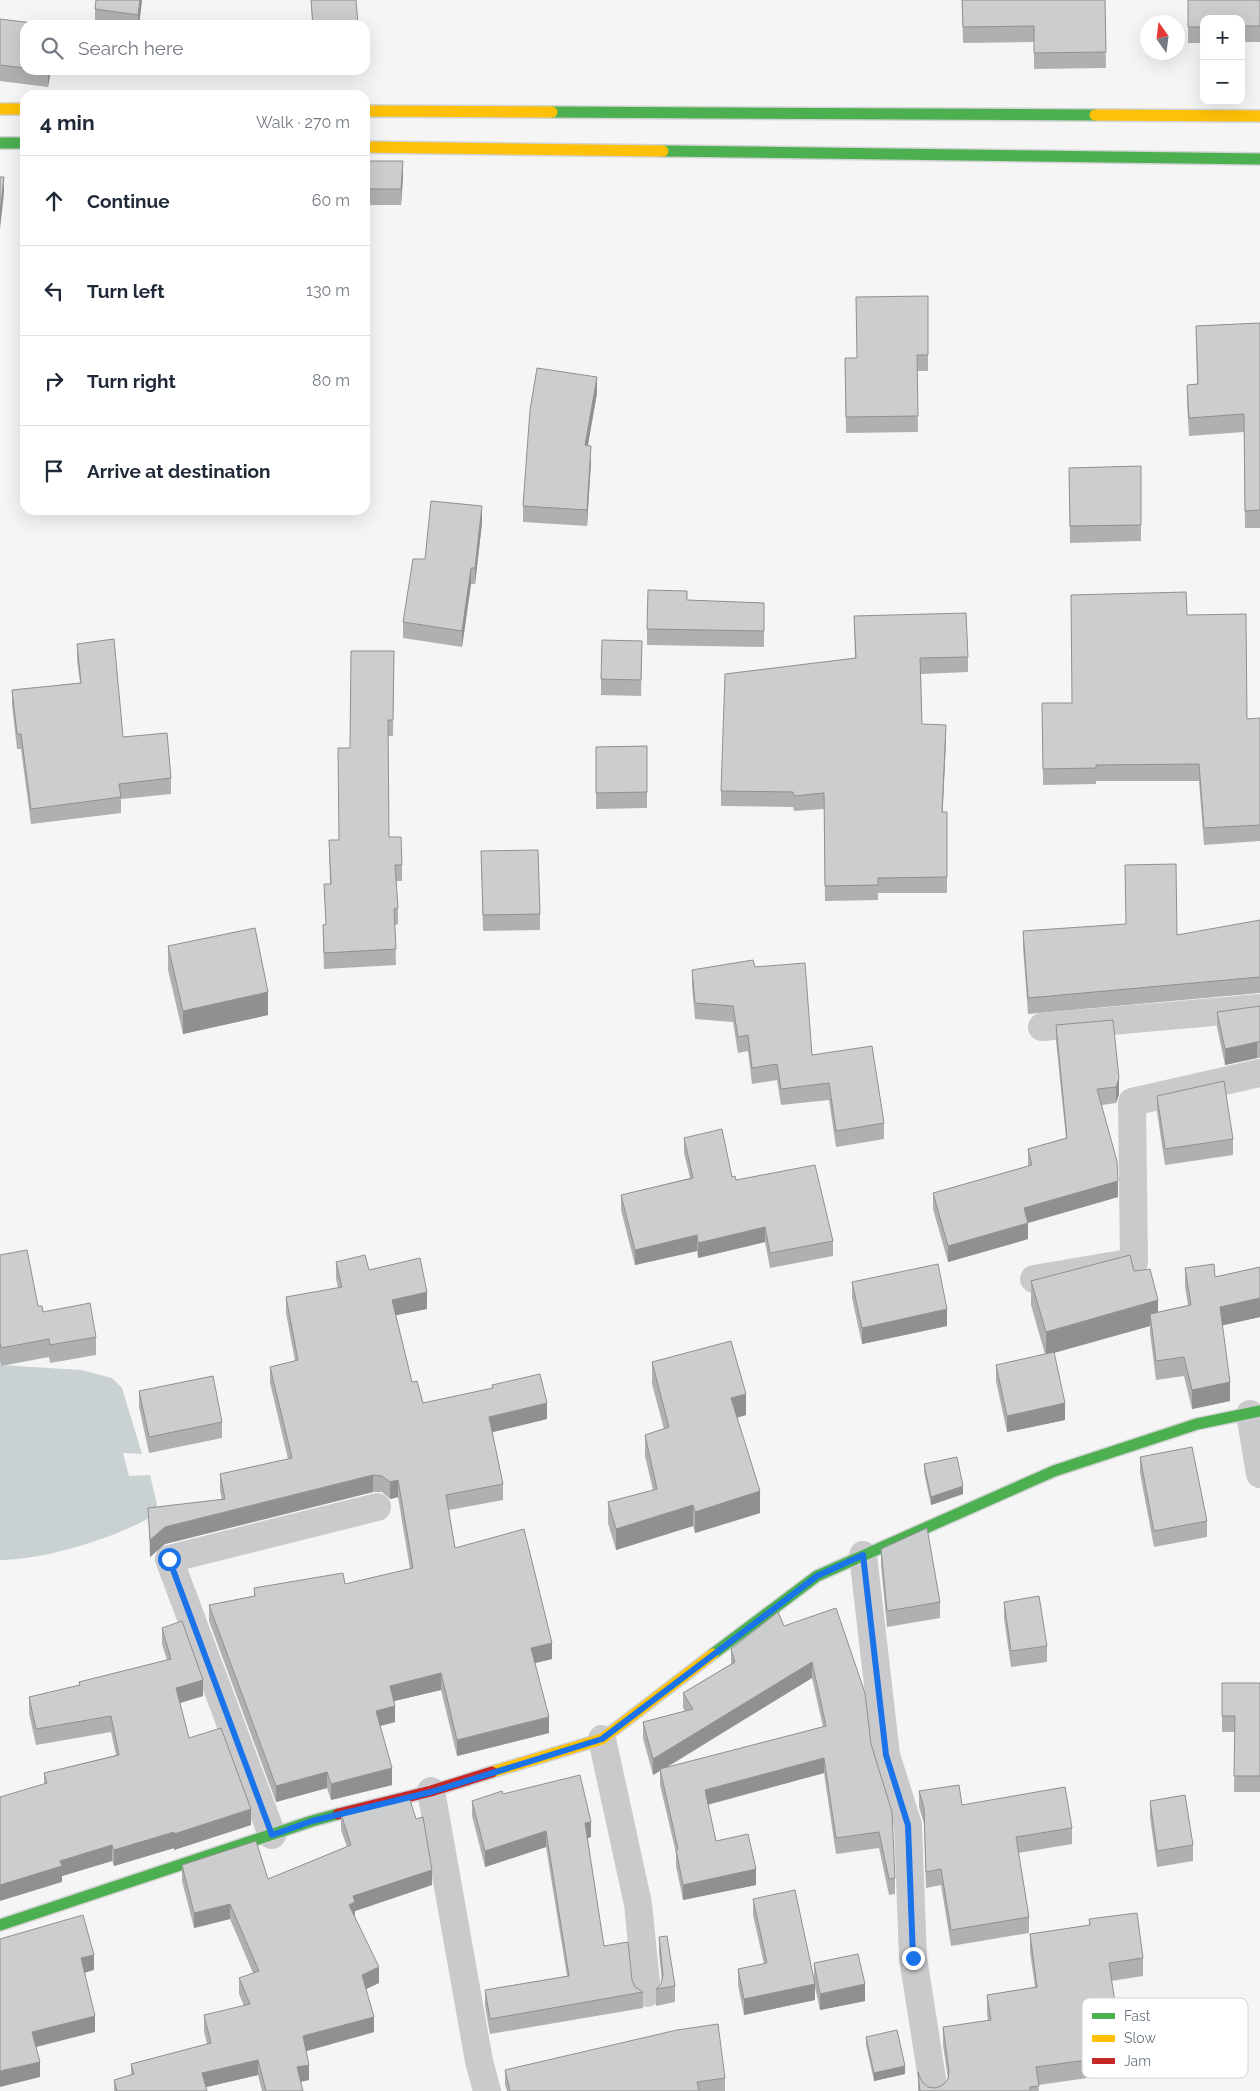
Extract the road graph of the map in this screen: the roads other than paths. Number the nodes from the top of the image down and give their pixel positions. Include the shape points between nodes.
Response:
1 (0, 109) edge
2 (20, 109) edge
3 (370, 111) edge
4 (1260, 116) edge
5 (0, 143) edge
6 (20, 143) edge
7 (370, 148) edge
8 (1260, 159) edge
9 (1260, 1008) edge
10 (1042, 1027) dead end
11 (1260, 1073) edge
12 (1034, 1278) edge
13 (1255, 1412) edge
14 (1260, 1474) edge
15 (377, 1507) dead end
16 (863, 1555) junction
17 (602, 1739) junction
18 (431, 1792) junction
19 (272, 1835) junction
20 (0, 1925) edge
21 (647, 1993) dead end
22 (487, 2091) edge
23 (934, 2091) edge

1 - 2 main road
3 - 4 main road
5 - 6 main road
7 - 8 main road
9 - 10 street
11 - 12 street via 1132,1102 1134,1262
13 - 14 street
13 - 16 main road via 1197,1424 1054,1471
15 - 19 street via 169,1559
16 - 17 main road via 817,1576
16 - 23 street via 886,1755 908,1825 913,1958
17 - 18 main road
17 - 21 street via 638,1904
18 - 19 main road via 312,1821
18 - 22 street
19 - 20 main road

